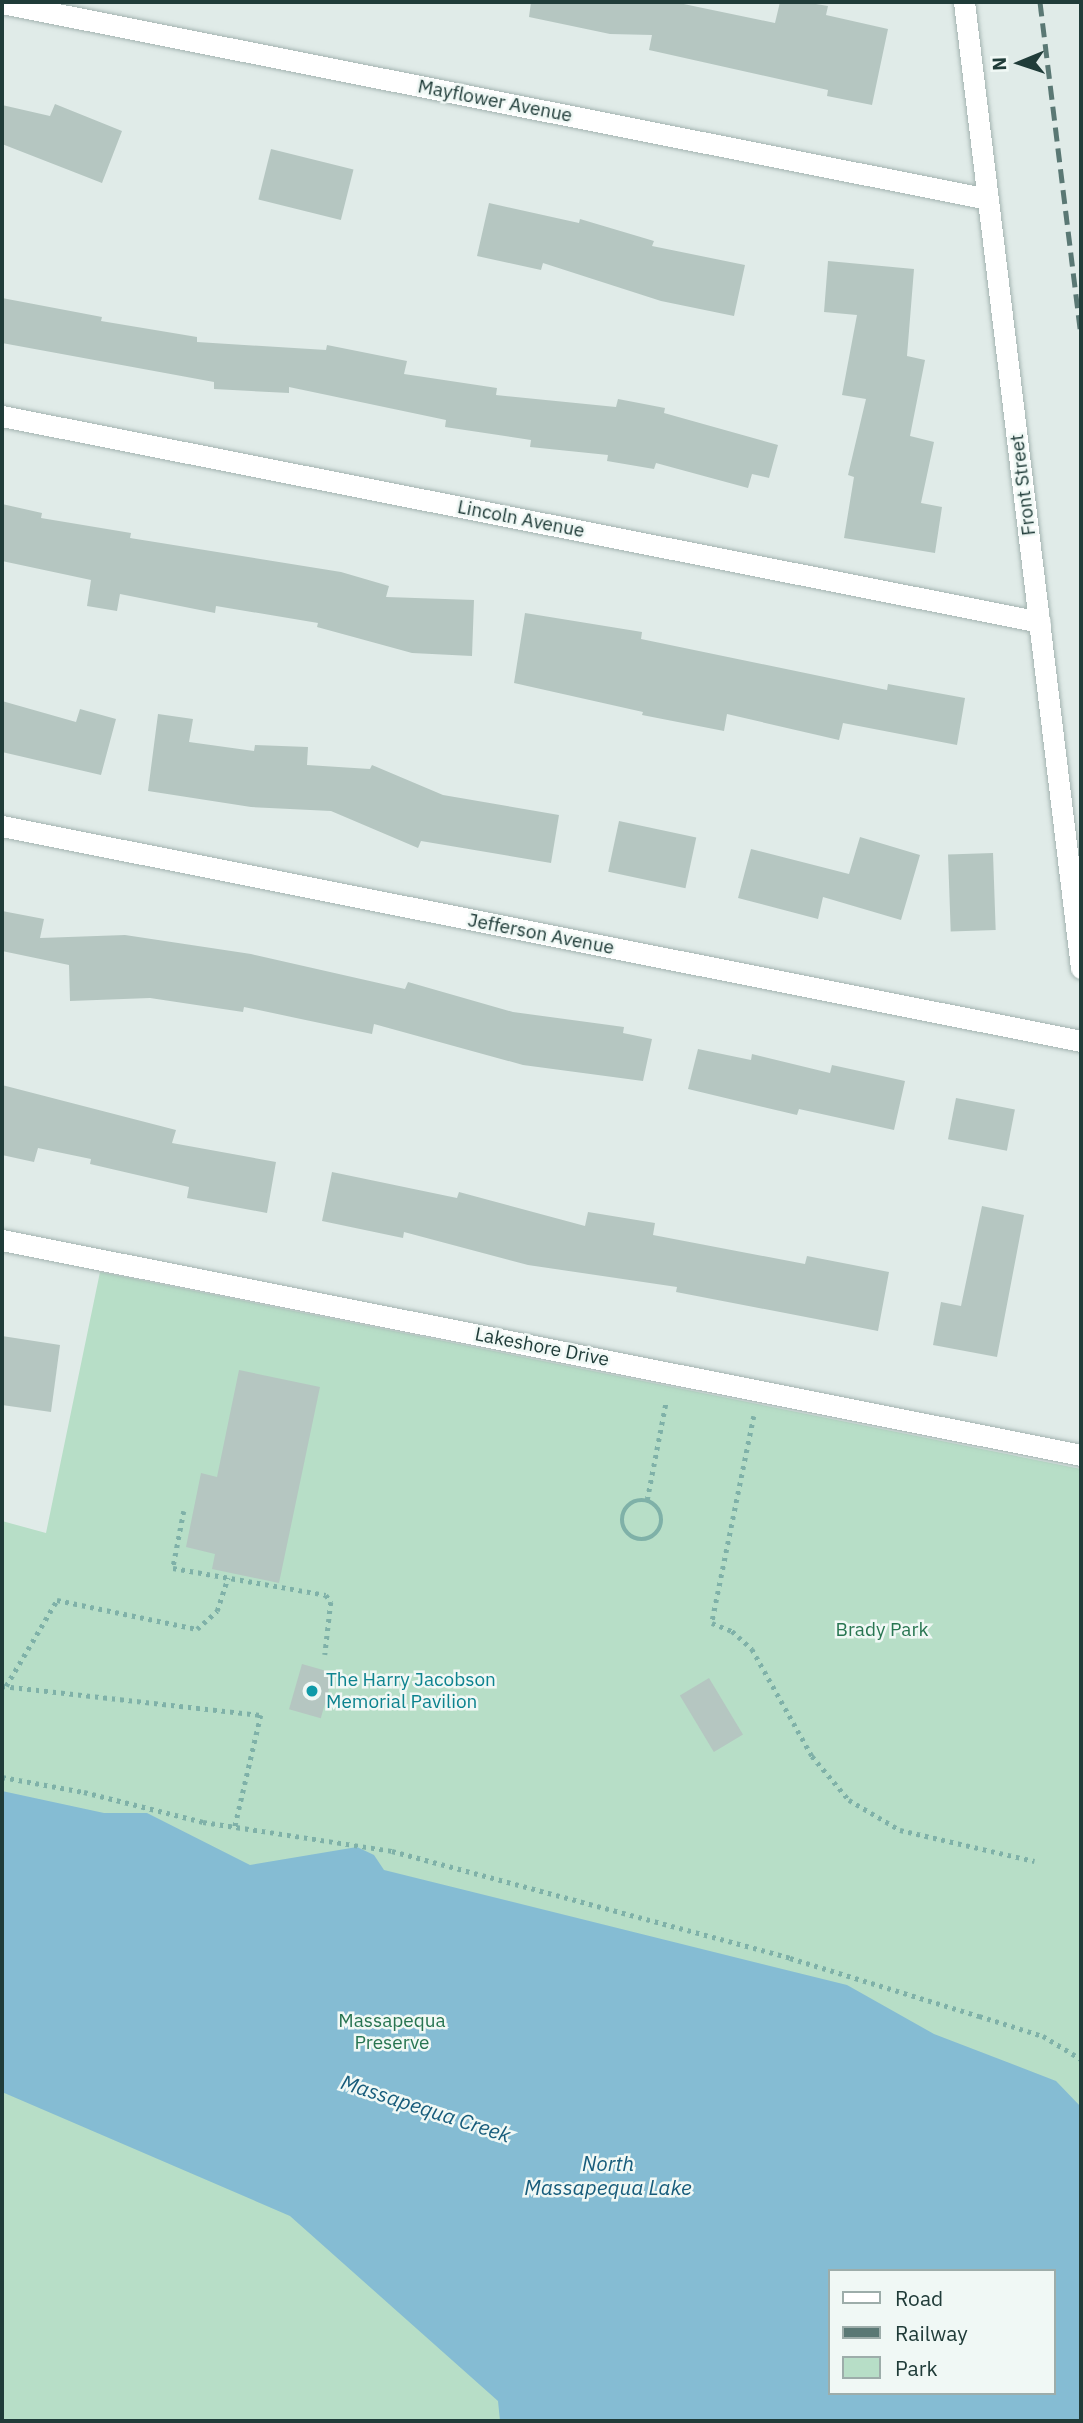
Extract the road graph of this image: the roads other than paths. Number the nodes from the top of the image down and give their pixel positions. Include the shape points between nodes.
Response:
1 (964, 2) edge
2 (2, 3) edge
3 (988, 199) junction
4 (2, 416) edge
5 (1040, 622) junction
6 (2, 827) edge
7 (1081, 968) edge
8 (1081, 1041) edge
9 (2, 1240) edge
10 (1081, 1455) edge

1 - 3 street, Front Street
2 - 3 street, Mayflower Avenue
3 - 5 street, Front Street
4 - 5 street, Lincoln Avenue
5 - 7 street, Front Street
6 - 8 street, Jefferson Avenue
9 - 10 street, Lakeshore Drive

